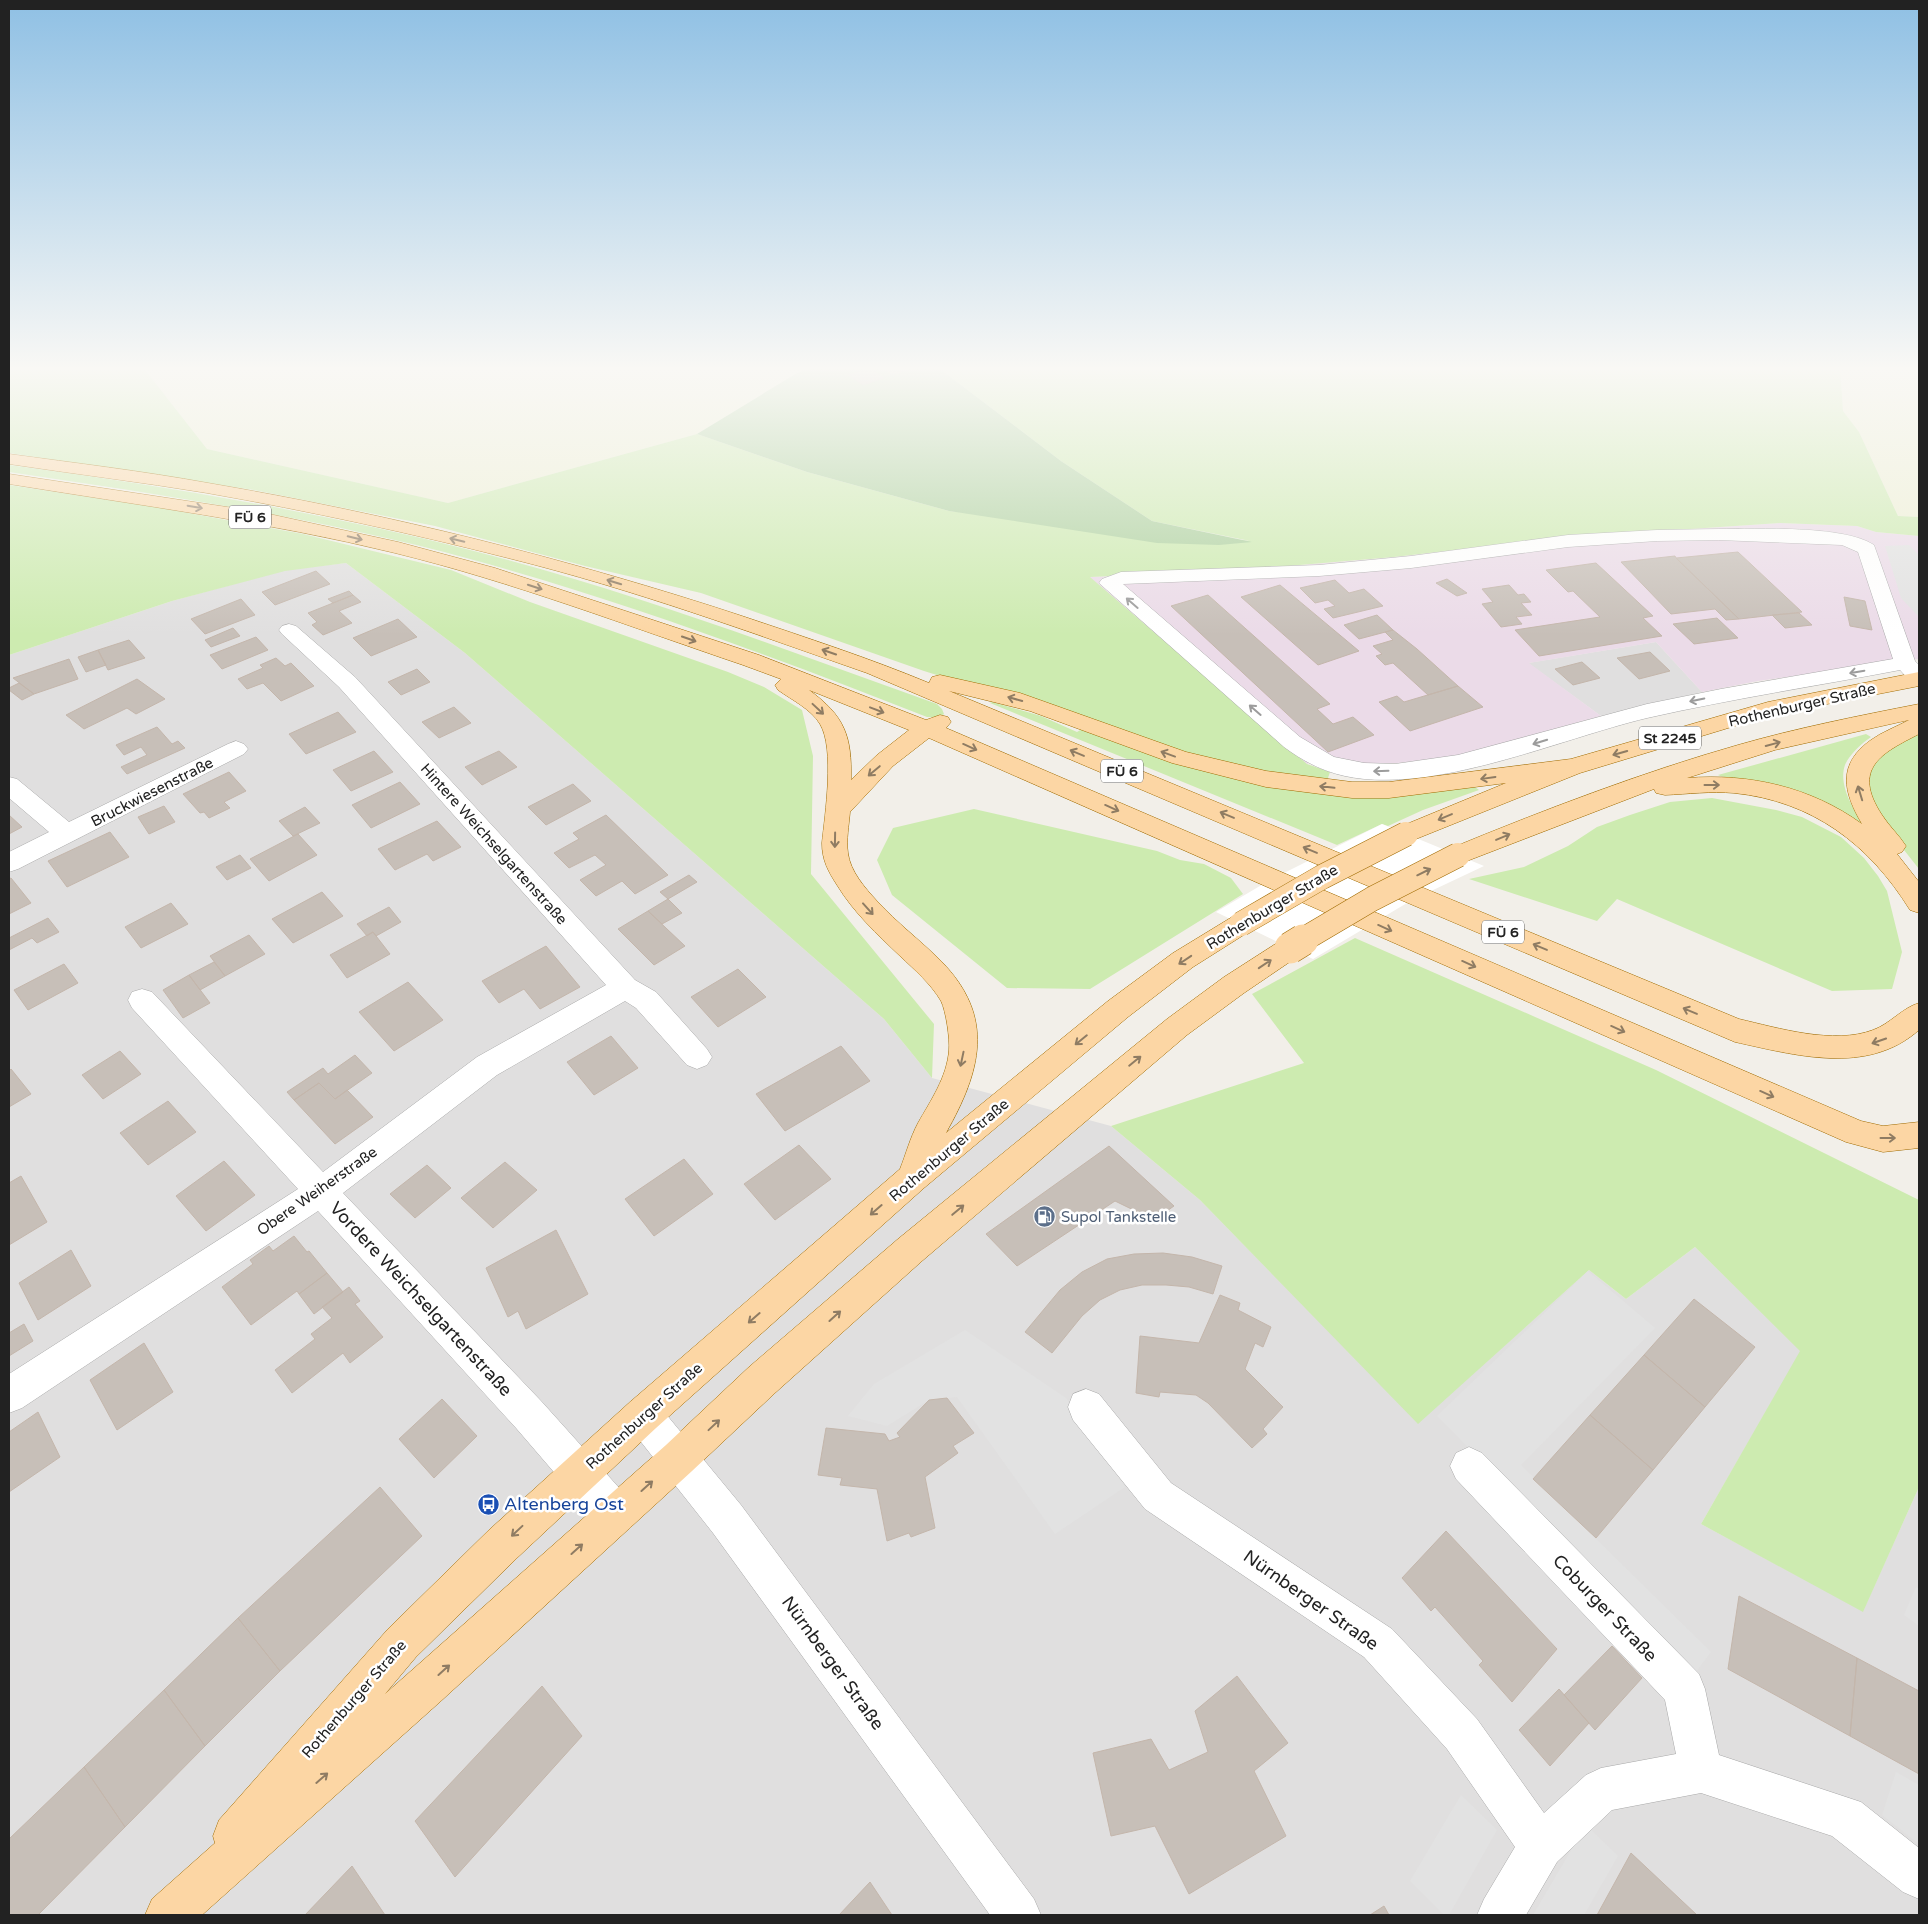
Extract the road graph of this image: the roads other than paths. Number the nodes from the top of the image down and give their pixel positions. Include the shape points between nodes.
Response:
1 (9, 459) edge
2 (9, 479) edge
3 (289, 630) dead end
4 (750, 660) junction
5 (875, 668) junction
6 (1915, 673) edge
7 (971, 709) junction
8 (1919, 711) edge
9 (1919, 724) edge
10 (925, 728) junction
11 (236, 749) dead end
12 (1572, 767) junction
13 (9, 785) edge
14 (1629, 790) junction
15 (838, 810) junction
16 (67, 834) junction
17 (9, 863) edge
18 (1919, 878) edge
19 (1919, 903) edge
20 (624, 988) junction
21 (142, 1000) dead end
22 (1919, 1014) edge
23 (697, 1056) dead end
24 (1919, 1135) edge
25 (913, 1178) junction
26 (321, 1192) junction
27 (9, 1395) edge
28 (1086, 1407) dead end
29 (643, 1415) junction
30 (679, 1458) junction
31 (1469, 1466) dead end
32 (579, 1473) junction
33 (616, 1514) junction
34 (1701, 1771) junction
35 (1541, 1846) junction
36 (1919, 1876) edge
37 (168, 1915) edge
38 (1018, 1915) edge
39 (1500, 1915) edge

5 -> 1 main road, FÜ 6 via 661,596 517,554 207,488
2 -> 4 main road, FÜ 6 via 260,518 398,548 498,575
3 - 20 street, Hintere Weichselgartenstraße via 347,682
4 -> 10 main road, FÜ 6
4 -> 15 main road via 819,708 832,724 840,756
5 - 7 main road, FÜ 6
12 -> 5 main road via 1389,790 1352,790 1301,784 1180,758 1012,698
6 -> 6 street, Rothenburger Straße via 1698,700 1611,720 1463,762 1386,771 1348,770 1314,758 1292,742 1109,583 1121,578 1264,574 1385,565 1596,538 1721,534 1843,539 1867,549
6 -> 12 main road, Rothenburger Straße / St 2245 via 1768,709
7 - 10 main road
22 -> 7 main road, FÜ 6 via 1894,1035 1850,1048 1814,1047 1735,1030
14 -> 8 main road, Rothenburger Straße / St 2245 via 1726,757 1846,725
18 -> 9 main road via 1870,817 1857,784 1858,770 1865,758 1894,736
10 -> 15 main road via 858,785
10 -> 24 main road, FÜ 6 via 1857,1133 1883,1139
11 - 16 street, Bruckwiesenstraße
12 -> 25 main road, Rothenburger Straße / St 2245, bridge via 1406,834 1292,892 1240,924 1183,960 1118,1010
13 - 16 street
14 -> 19 main road via 1734,785 1761,789 1812,805 1838,818 1878,848 1905,880
30 -> 14 main road, Rothenburger Straße / St 2245, bridge via 910,1250 1177,1027 1234,985 1334,920 1394,886 1458,855
15 -> 25 main road via 835,854 848,884 873,914 945,983 955,999 962,1028 964,1049 960,1069 945,1106 929,1133
16 - 17 street, Bruckwiesenstraße
20 - 23 street, Hintere Weichselgartenstraße via 646,1000
20 - 26 street, Obere Weiherstraße via 487,1066
21 - 26 street, Vordere Weichselgartenstraße
25 -> 29 main road, Rothenburger Straße / St 2245
26 - 27 street, Obere Weiherstraße
26 - 32 street, Vordere Weichselgartenstraße
28 - 35 street, Nürnberger Straße via 1158,1496 1378,1643 1462,1734
29 - 30 street, Nürnberger Straße
29 - 32 main road, Rothenburger Straße / St 2245
33 -> 30 main road, Rothenburger Straße / St 2245
30 - 38 street, Nürnberger Straße via 728,1519
31 - 34 street, Coburger Straße via 1684,1689
32 - 33 street, Vordere Weichselgartenstraße
32 -> 37 main road, Rothenburger Straße / St 2245 via 402,1643
37 -> 33 main road, Rothenburger Straße / St 2245
34 - 35 street via 1601,1790
34 - 36 street via 1844,1818
35 - 39 street

